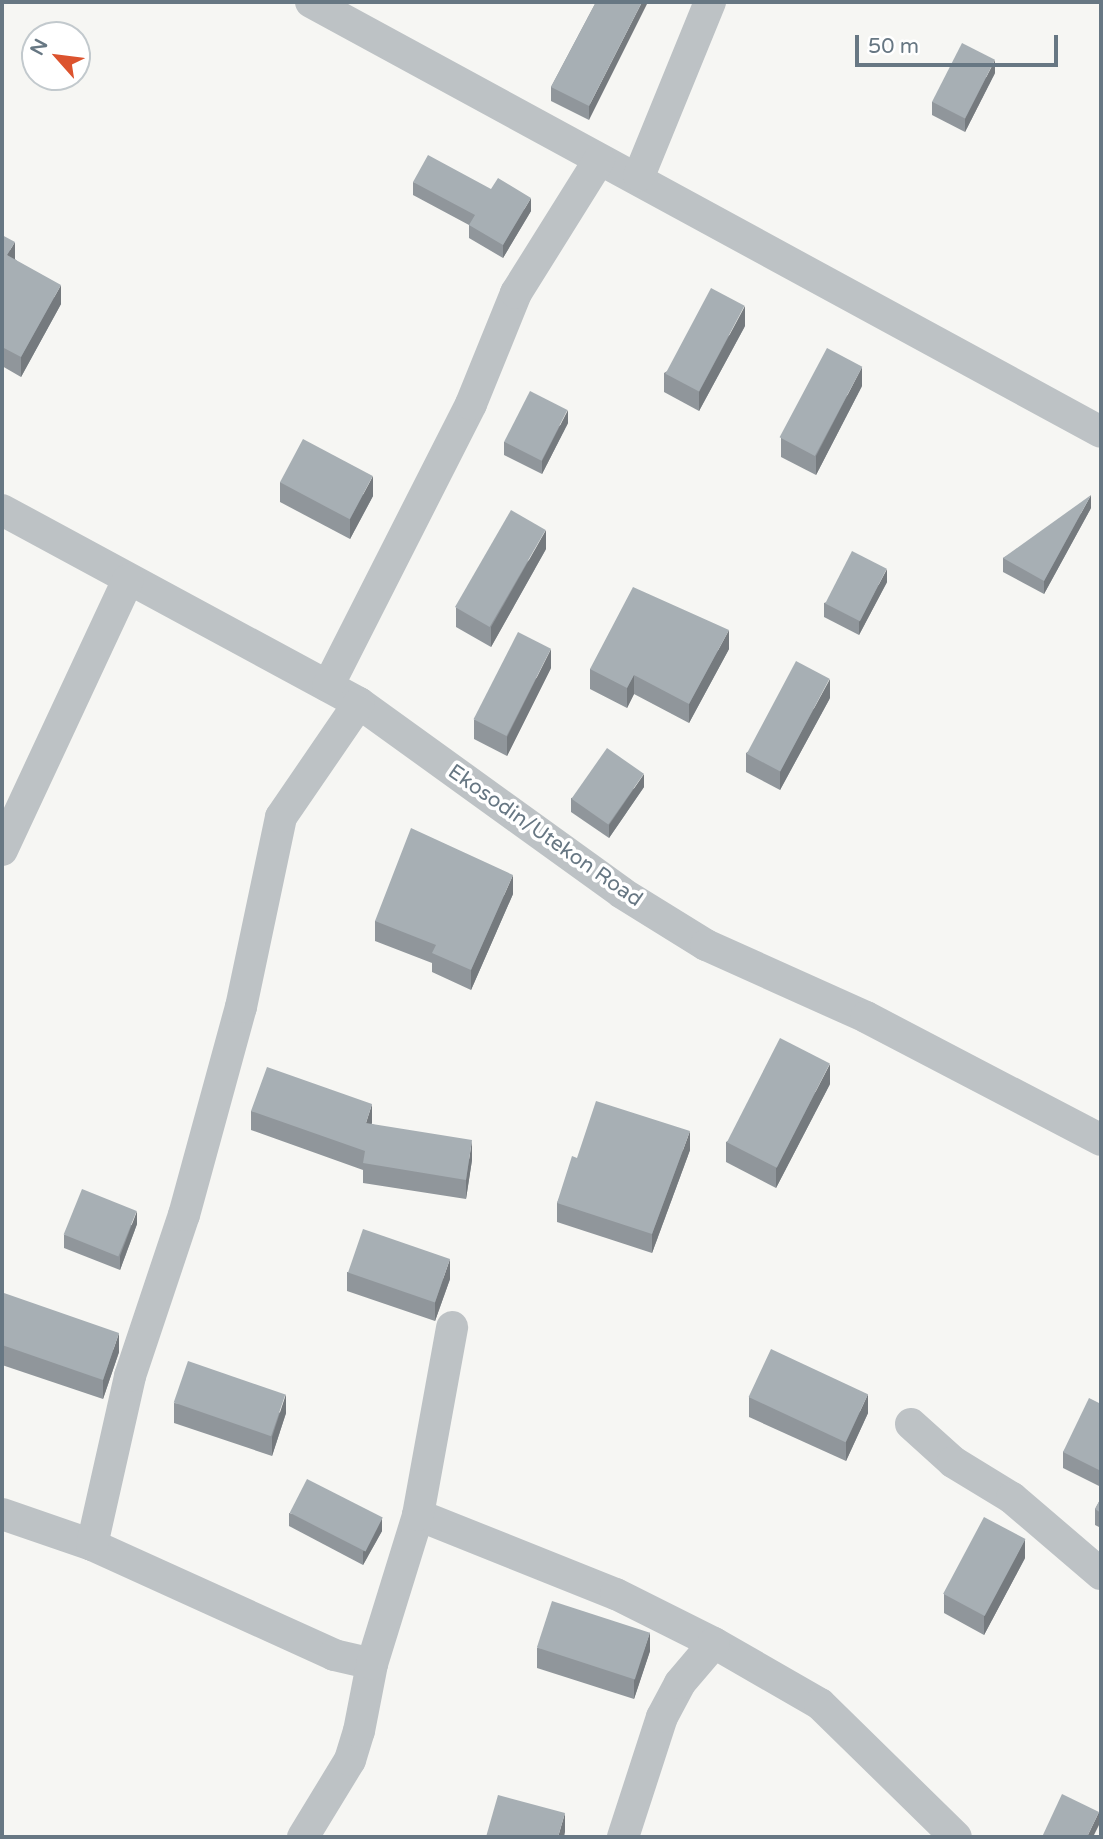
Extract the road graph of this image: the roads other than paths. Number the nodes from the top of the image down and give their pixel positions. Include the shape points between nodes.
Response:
1 (311, 2) edge
2 (710, 2) edge
3 (358, 13) edge
4 (599, 160) junction
5 (639, 176) junction
6 (1101, 432) edge
7 (2, 510) edge
8 (128, 580) junction
9 (328, 686) junction
10 (359, 703) junction
11 (2, 850) edge
12 (1101, 1140) edge
13 (452, 1326) dead end
14 (911, 1424) dead end
15 (2, 1514) edge
16 (418, 1515) junction
17 (92, 1545) junction
18 (1101, 1574) edge
19 (714, 1643) junction
20 (372, 1664) junction
21 (303, 1837) edge
22 (623, 1837) edge
23 (956, 1837) edge

1 - 3 street
2 - 5 street
3 - 4 street
4 - 5 street
4 - 9 street via 516,293 471,404
5 - 6 street
7 - 8 street, Ekosodin/Utekon Road
8 - 9 street, Ekosodin/Utekon Road
8 - 11 street
9 - 10 street, Ekosodin/Utekon Road
10 - 12 street, Ekosodin/Utekon Road via 622,894 706,945 866,1017
10 - 17 street via 281,817 241,1007 184,1215 131,1376
13 - 16 street
14 - 18 street via 953,1462 1012,1498
15 - 17 street
16 - 19 street via 616,1594
16 - 20 street
17 - 20 street via 334,1655
19 - 22 street via 680,1683 662,1717
19 - 23 street via 820,1704
20 - 21 street via 350,1759

